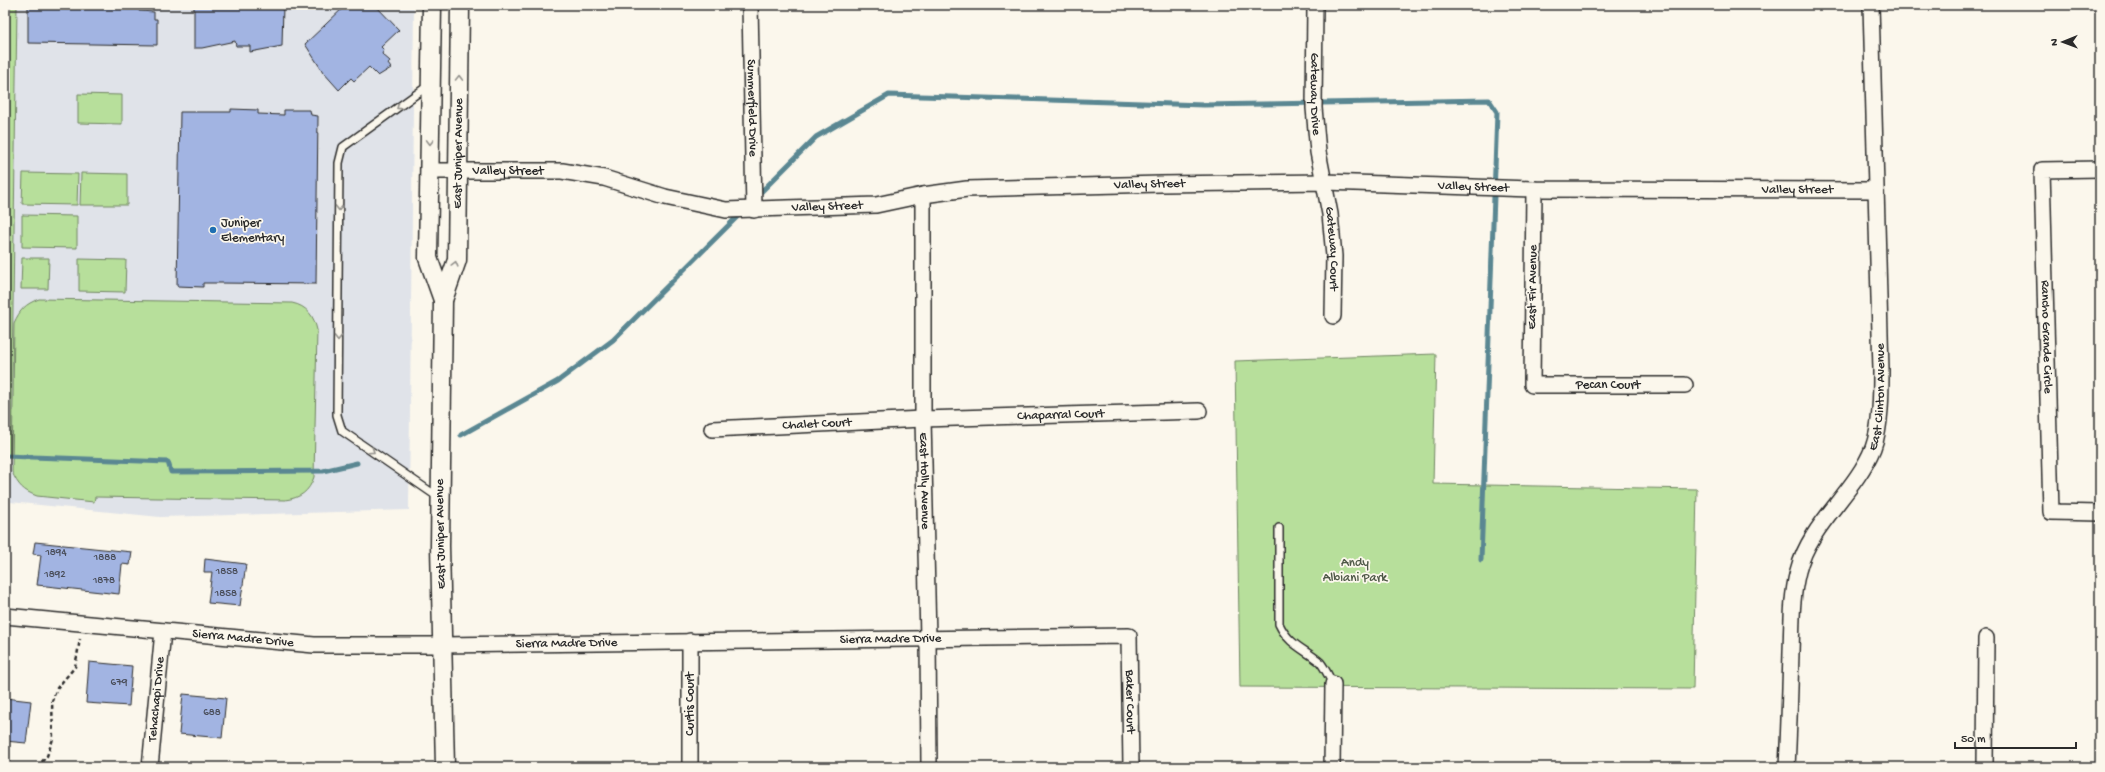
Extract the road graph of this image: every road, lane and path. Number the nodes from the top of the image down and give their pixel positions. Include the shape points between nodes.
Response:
1 (432, 5) edge
2 (460, 5) edge
3 (750, 5) edge
4 (1315, 5) edge
5 (1871, 5) edge
6 (431, 84) junction
7 (2100, 170) edge
8 (430, 171) junction
9 (458, 171) junction
10 (1325, 182) junction
11 (1534, 189) junction
12 (1876, 190) junction
13 (923, 194) junction
14 (754, 210) junction
15 (443, 300) junction
16 (1333, 316) dead end
17 (1532, 385) joint
18 (1685, 385) dead end
19 (1199, 411) dead end
20 (923, 419) junction
21 (712, 429) dead end
22 (440, 498) junction
23 (2100, 513) edge
24 (1279, 528) dead end
25 (5, 616) edge
26 (81, 624) junction
27 (163, 631) junction
28 (1129, 636) joint
29 (928, 638) junction
30 (1986, 638) dead end
31 (690, 641) junction
32 (443, 645) junction
33 (1333, 684) joint
34 (37, 767) edge
35 (150, 767) edge
36 (446, 767) edge
37 (690, 767) edge
38 (929, 767) edge
39 (1131, 767) edge
40 (1332, 767) edge
41 (1787, 767) edge
42 (1984, 767) edge

1 - 6 street, East Juniper Avenue
9 -> 2 street, East Juniper Avenue
3 - 14 street, Summerfield Drive
4 - 10 street, Gateway Drive via 1314,108 1318,152
5 - 12 street, East Clinton Avenue
6 -> 8 street, East Juniper Avenue
6 -> 22 lane via 343,147 339,163 337,415 342,431
7 - 23 street, Rancho Grande Circle via 2042,170 2051,512
8 - 9 street, Valley Street
8 - 15 street, East Juniper Avenue via 428,258
9 - 14 street, Valley Street via 562,171 604,178 700,205 726,210
15 -> 9 street, East Juniper Avenue via 457,260
10 - 11 street, Valley Street
10 - 13 street, Valley Street via 967,189
10 - 16 street, Gateway Court via 1334,256
11 - 12 street, Valley Street
11 - 17 street, East Fir Avenue
12 - 41 street, East Clinton Avenue via 1881,377 1879,411 1873,447 1851,486 1830,510 1814,535 1798,571 1790,626
13 - 14 street, Valley Street via 876,205
13 - 20 street, East Holly Avenue
15 - 22 street, East Juniper Avenue
17 - 18 street, Pecan Court
19 - 20 street, Chaparral Court
20 - 21 street, Chalet Court
20 - 29 street, East Holly Avenue
22 - 32 street, East Juniper Avenue
24 - 33 lane via 1279,624 1285,636 1321,664
25 - 26 street, Sierra Madre Drive
26 - 27 street, Sierra Madre Drive
26 - 34 path via 75,667 57,688 52,701 53,740 47,756
27 - 32 street, Sierra Madre Drive via 314,644
27 - 35 street, Tehachapi Drive
28 - 29 street, Sierra Madre Drive
28 - 39 street, Baker Court
29 - 31 street, Sierra Madre Drive
29 - 38 street, East Holly Avenue
30 - 42 street
31 - 32 street, Sierra Madre Drive
31 - 37 street, Curtis Court
32 - 36 street, East Juniper Avenue
33 - 40 street

